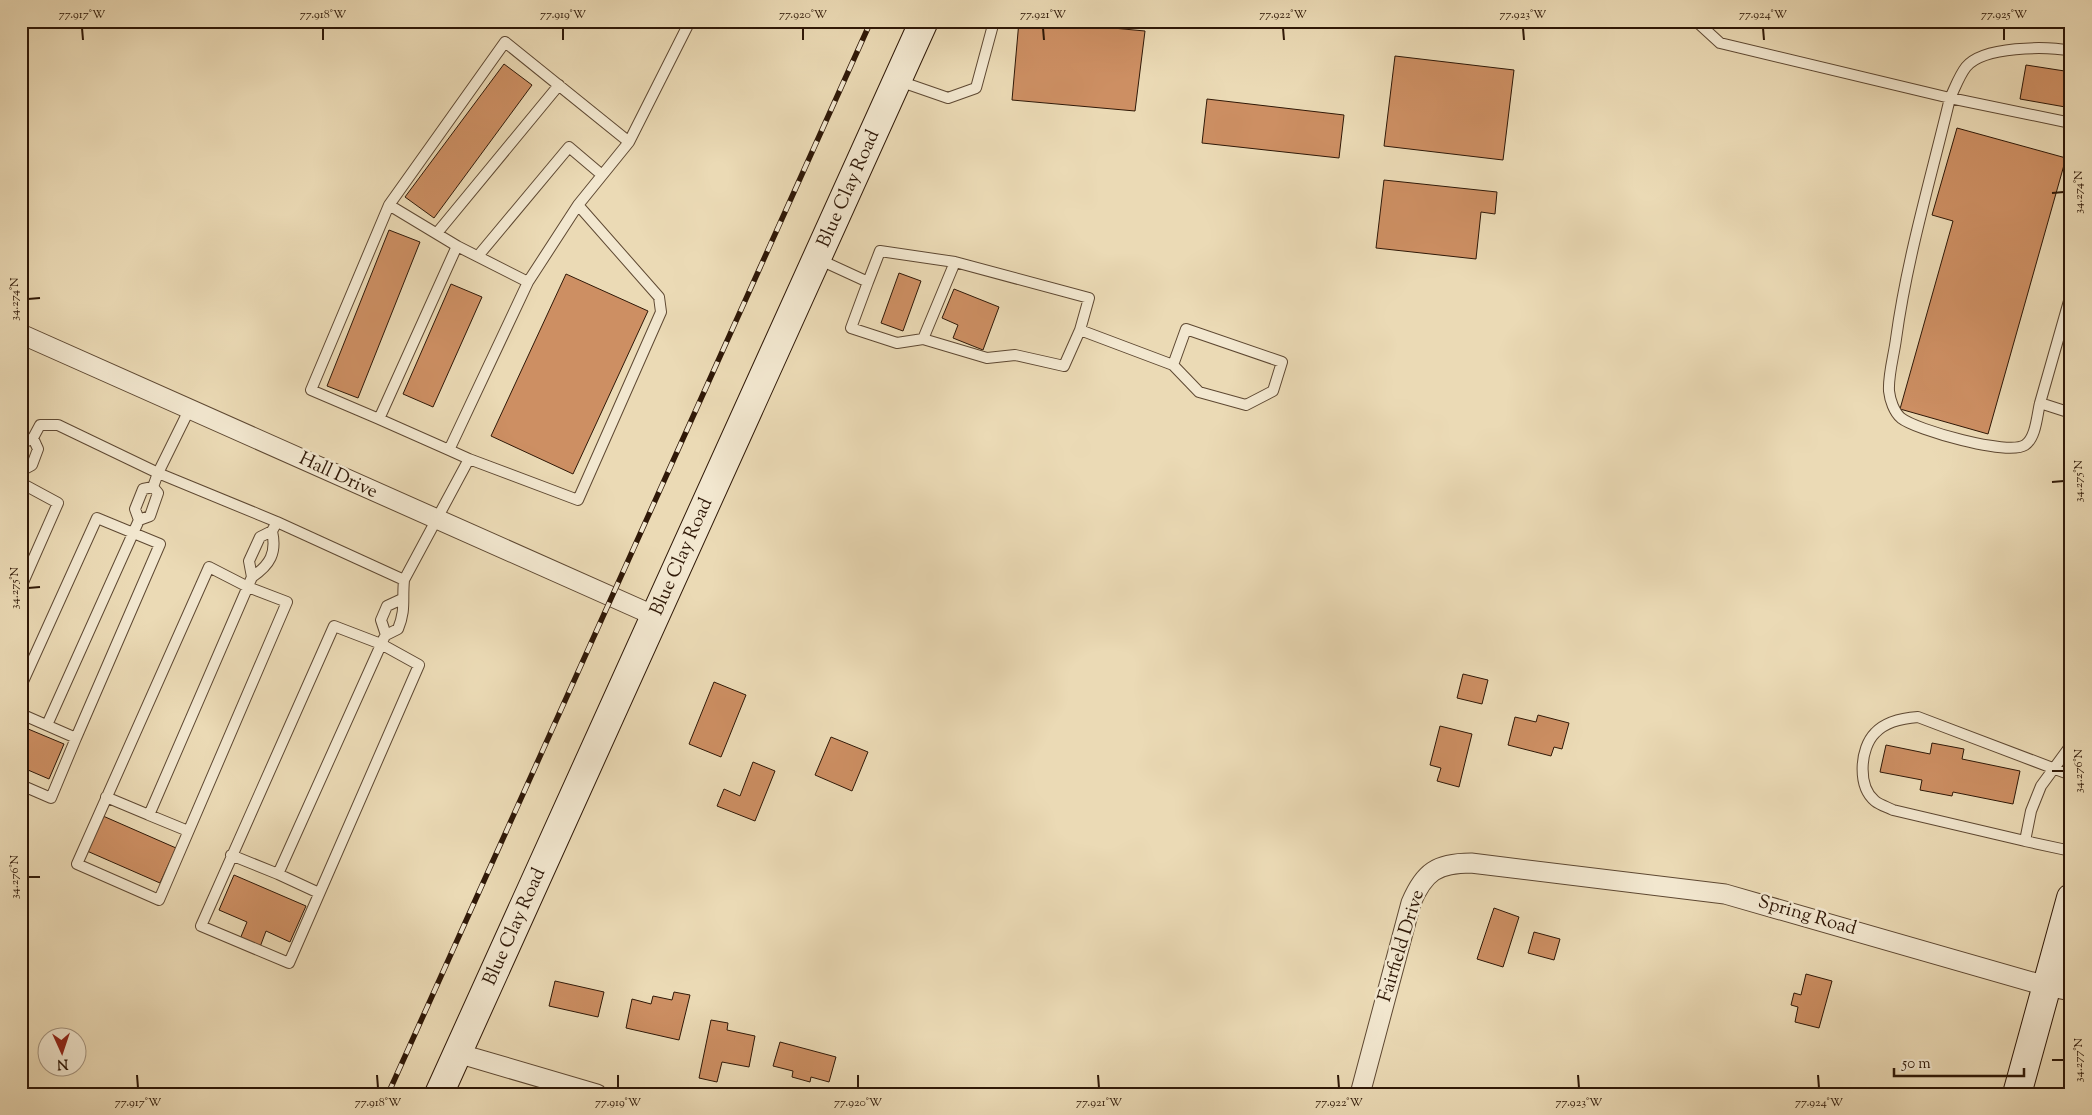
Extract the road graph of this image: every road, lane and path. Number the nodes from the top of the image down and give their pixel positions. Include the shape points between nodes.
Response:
1 (690, 21) edge
2 (924, 21) edge
3 (990, 21) edge
4 (1696, 21) edge
5 (2071, 51) edge
6 (898, 81) junction
7 (559, 85) junction
8 (1950, 98) junction
9 (2071, 123) edge
10 (629, 142) junction
11 (602, 176) junction
12 (390, 205) junction
13 (578, 205) junction
14 (437, 233) junction
15 (457, 246) junction
16 (478, 256) junction
17 (817, 258) junction
18 (955, 262) junction
19 (528, 282) junction
20 (868, 282) junction
21 (2071, 294) edge
22 (1080, 330) junction
23 (21, 334) edge
24 (923, 339) junction
25 (1173, 365) junction
26 (2040, 403) junction
27 (190, 408) junction
28 (2071, 413) edge
29 (379, 419) junction
30 (33, 438) junction
31 (21, 444) edge
32 (449, 450) junction
33 (469, 459) junction
34 (21, 471) edge
35 (158, 473) junction
36 (21, 483) edge
37 (153, 486) junction
38 (139, 520) junction
39 (438, 521) junction
40 (274, 526) junction
41 (133, 533) junction
42 (404, 580) junction
43 (250, 582) junction
44 (21, 587) edge
45 (402, 599) junction
46 (655, 616) junction
47 (383, 640) junction
48 (21, 686) edge
49 (21, 714) edge
50 (47, 725) junction
51 (76, 738) junction
52 (2071, 745) edge
53 (2052, 769) junction
54 (2071, 775) edge
55 (21, 785) edge
56 (106, 797) junction
57 (149, 814) junction
58 (188, 831) junction
59 (2025, 841) junction
60 (2071, 851) edge
61 (231, 855) junction
62 (278, 874) junction
63 (1561, 874) joint
64 (319, 893) junction
65 (2071, 898) edge
66 (2058, 989) edge
67 (458, 1054) junction
68 (439, 1094) edge
69 (597, 1094) edge
70 (1360, 1094) edge
71 (2017, 1094) edge

1 - 10 lane
2 - 6 street, Blue Clay Road
3 - 6 lane via 993,25 976,88 948,98
4 - 8 lane via 1720,43
5 - 8 lane via 2056,48 2010,50 1981,55 1966,66
6 - 17 street, Blue Clay Road
7 - 10 lane
7 - 12 lane via 505,42
7 - 14 lane
8 - 9 lane
8 - 26 lane via 1900,309 1889,391 1893,407 1912,426 2011,449 2025,446 2032,436
10 - 11 lane
11 - 13 lane
11 - 16 lane via 569,148
12 - 14 lane
12 - 29 lane via 311,390
13 - 19 lane
13 - 33 lane via 659,297 661,312 578,500
14 - 15 lane
15 - 16 lane
15 - 29 lane
16 - 19 lane
17 - 20 lane
17 - 46 street, Blue Clay Road
18 - 20 lane via 880,251
18 - 22 lane via 1089,298
18 - 24 lane
19 - 32 lane
20 - 24 lane via 852,328 897,343
21 - 26 lane
22 - 24 lane via 1064,366 1015,356 986,358
22 - 25 lane
23 - 27 street, Hall Drive
25 - 25 lane via 1199,392 1246,405 1273,391 1282,362 1186,330
26 - 28 lane
27 - 35 lane
27 - 39 street, Hall Drive
29 - 32 lane
30 - 31 lane
30 - 34 lane via 38,449 32,465
30 - 35 lane via 40,425 58,425
32 - 33 lane
33 - 39 lane
35 - 37 lane
35 - 40 lane
36 - 44 lane via 58,503
37 - 38 lane via 143,489 135,509
37 - 38 lane via 158,493 150,516
38 - 41 lane
39 - 42 lane
39 - 46 street, Hall Drive
40 - 42 lane
40 - 43 lane via 275,543 269,563
40 - 43 lane via 260,537 249,561
41 - 48 lane via 97,518
41 - 50 lane
41 - 51 lane via 160,544
42 - 45 lane
43 - 56 lane via 209,567
43 - 57 lane
43 - 58 lane via 287,602
45 - 47 lane via 405,611 398,629
45 - 47 lane via 387,606 382,620
46 - 67 street, Blue Clay Road
47 - 61 lane via 334,626
47 - 62 lane
47 - 64 lane via 419,665
49 - 50 lane
50 - 51 lane
51 - 55 lane via 51,798
52 - 53 lane
53 - 54 lane
53 - 59 lane via 2038,794
53 - 59 lane via 1918,718 1903,718 1875,732 1865,748 1862,769 1866,788 1874,801 1893,810
56 - 57 lane
56 - 58 lane via 77,864 159,900
57 - 58 lane
59 - 60 lane
61 - 62 lane
61 - 64 lane via 201,926 289,962
62 - 64 lane
63 - 66 street, Spring Road via 1725,894
63 - 70 street, Fairfield Drive via 1457,863 1441,867 1424,878 1411,903
65 - 66 street
66 - 71 street
67 - 68 street, Blue Clay Road
67 - 69 street

